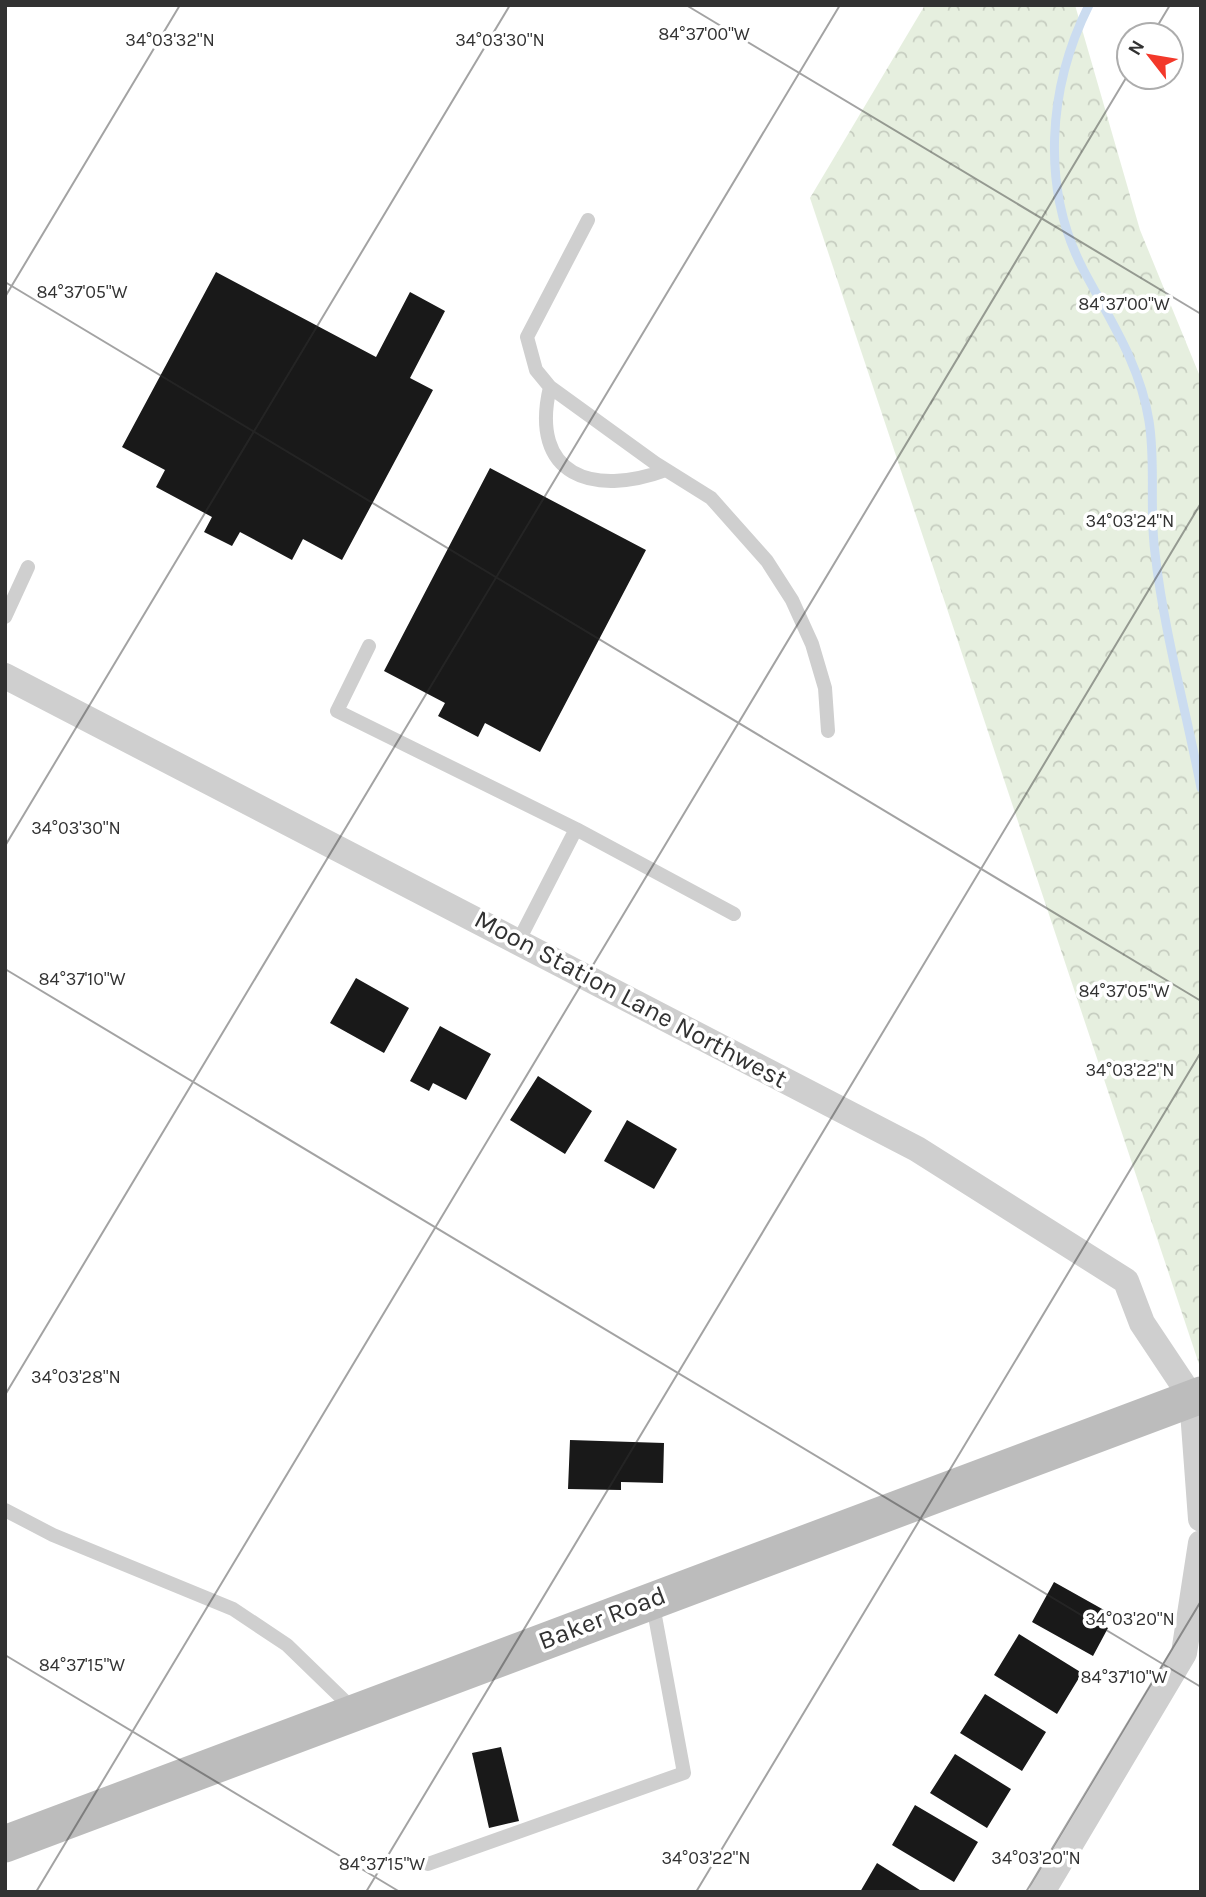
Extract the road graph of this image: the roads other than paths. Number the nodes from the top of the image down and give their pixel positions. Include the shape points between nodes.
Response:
1 (588, 220) dead end
2 (550, 387) junction
3 (666, 470) junction
4 (28, 567) dead end
5 (5, 617) edge
6 (369, 646) dead end
7 (5, 676) edge
8 (828, 731) dead end
9 (576, 829) junction
10 (734, 914) dead end
11 (519, 940) junction
12 (1196, 1397) edge
13 (5, 1510) edge
14 (1201, 1519) edge
15 (1201, 1543) edge
16 (652, 1599) junction
17 (355, 1711) junction
18 (5, 1844) edge
19 (428, 1864) dead end
20 (1042, 1892) edge

1 - 2 lane via 527,338 536,370
2 - 3 lane
2 - 3 lane via 543,416 549,445 563,467 583,478 617,483
3 - 8 lane via 711,498 737,524 792,600 825,688
4 - 5 lane
6 - 9 lane via 337,711
7 - 11 street, Moon Station Lane Northwest
9 - 10 lane
9 - 11 lane
11 - 12 street, Moon Station Lane Northwest via 918,1149 1126,1281 1142,1323
12 - 14 street
12 - 16 main road, Baker Road
13 - 17 lane via 53,1535 233,1609 287,1645
15 - 20 street via 1184,1653
16 - 17 main road, Baker Road
16 - 19 lane via 684,1773
17 - 18 main road, Baker Road

